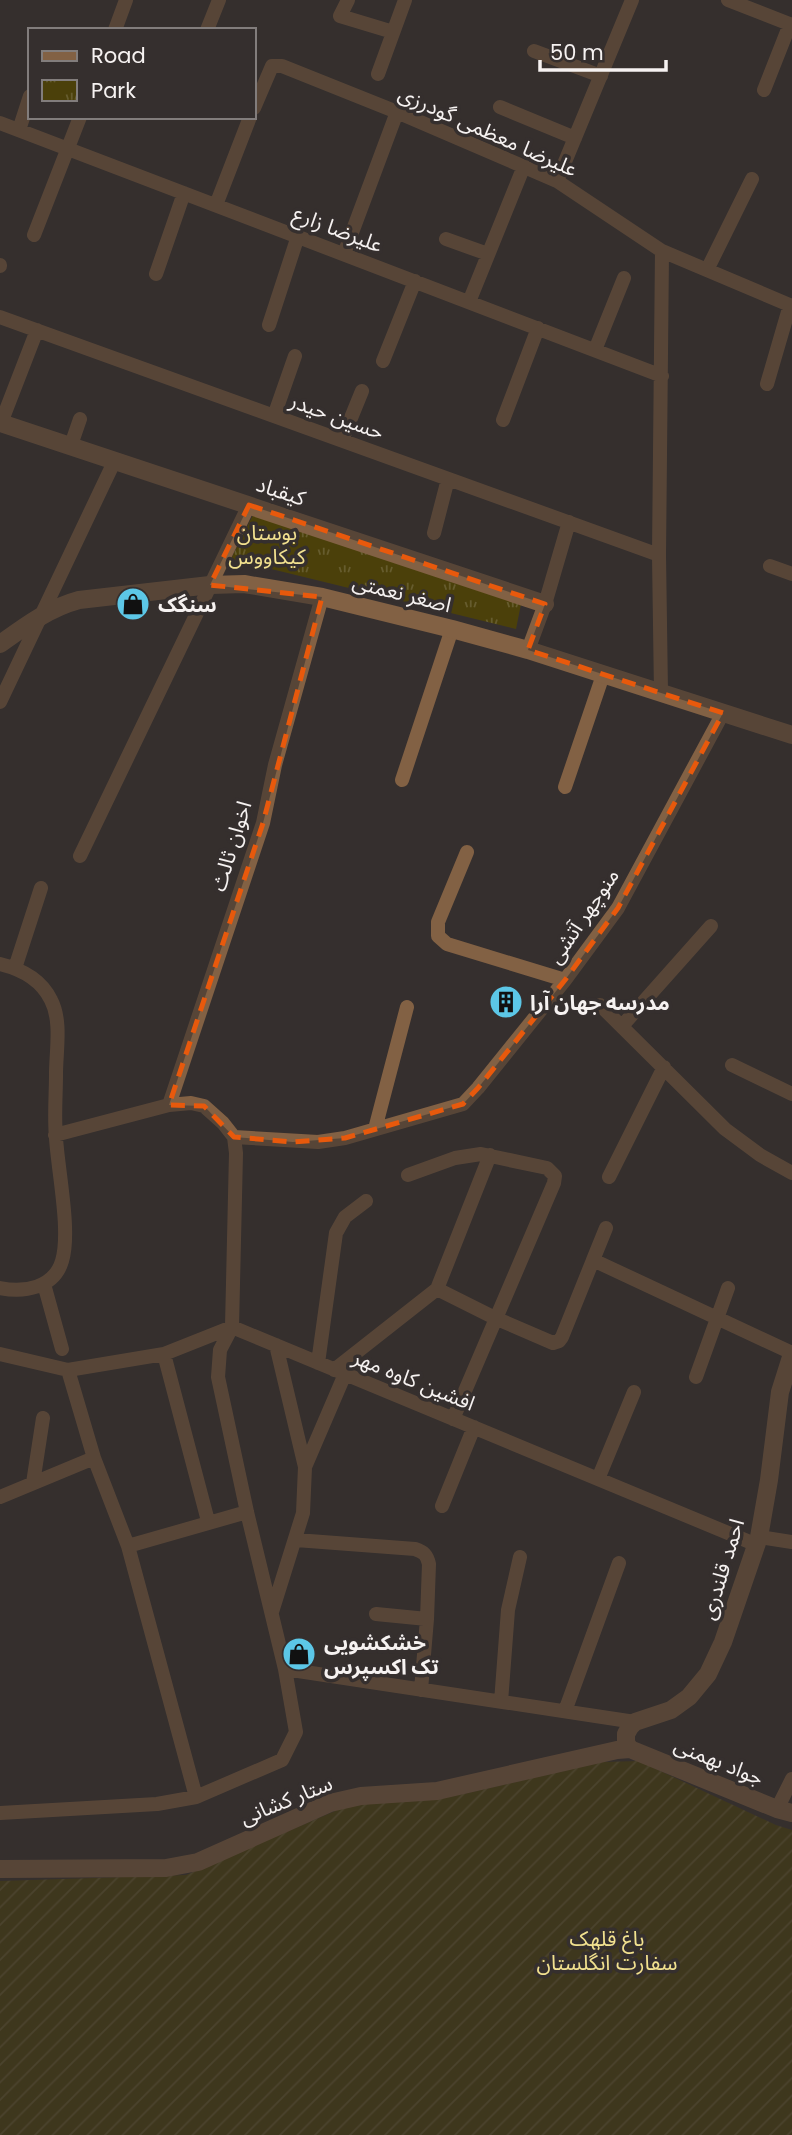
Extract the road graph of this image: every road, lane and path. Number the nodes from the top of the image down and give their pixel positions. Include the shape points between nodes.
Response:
1 (126, 0) edge
2 (219, 0) edge
3 (348, 0) edge
4 (405, 0) edge
5 (632, 0) edge
6 (728, 0) edge
7 (791, 24) edge
8 (116, 28) edge
9 (208, 28) edge
10 (393, 32) junction
11 (534, 51) dead end
12 (378, 74) dead end
13 (601, 76) junction
14 (764, 90) dead end
15 (28, 102) edge
16 (256, 103) edge
17 (500, 107) dead end
18 (397, 112) junction
19 (79, 119) edge
20 (249, 119) edge
21 (0, 123) edge
22 (19, 130) junction
23 (575, 138) junction
24 (68, 149) junction
25 (524, 166) junction
26 (752, 179) dead end
27 (557, 181) junction
28 (184, 193) junction
29 (216, 205) junction
30 (34, 235) dead end
31 (298, 236) junction
32 (446, 239) dead end
33 (662, 250) junction
34 (344, 254) junction
35 (488, 254) junction
36 (707, 270) junction
37 (156, 274) dead end
38 (624, 278) dead end
39 (415, 281) junction
40 (469, 302) junction
41 (791, 306) edge
42 (0, 317) edge
43 (269, 325) dead end
44 (538, 328) junction
45 (37, 330) junction
46 (595, 350) junction
47 (295, 356) dead end
48 (383, 361) dead end
49 (662, 376) junction
50 (767, 384) dead end
51 (362, 391) dead end
52 (274, 416) junction
53 (80, 419) dead end
54 (503, 420) dead end
55 (0, 424) edge
56 (342, 440) junction
57 (71, 445) junction
58 (115, 460) junction
59 (448, 479) junction
60 (249, 505) junction
61 (569, 522) junction
62 (434, 533) dead end
63 (659, 555) junction
64 (770, 566) dead end
65 (792, 574) edge
66 (210, 585) junction
67 (322, 597) junction
68 (545, 604) junction
69 (41, 615) junction
70 (452, 629) junction
71 (0, 644) edge
72 (528, 650) junction
73 (603, 675) junction
74 (662, 693) junction
75 (0, 702) edge
76 (723, 712) junction
77 (792, 735) edge
78 (402, 780) dead end
79 (565, 787) dead end
80 (467, 852) dead end
81 (80, 856) dead end
82 (41, 888) dead end
83 (710, 926) dead end
84 (0, 964) edge
85 (15, 968) junction
86 (565, 980) junction
87 (600, 1005) dead end
88 (407, 1007) dead end
89 (622, 1026) junction
90 (732, 1065) dead end
91 (664, 1067) junction
92 (792, 1094) edge
93 (169, 1105) junction
94 (375, 1129) junction
95 (55, 1135) junction
96 (233, 1137) junction
97 (490, 1155) junction
98 (792, 1173) edge
99 (408, 1175) dead end
100 (610, 1177) dead end
101 (366, 1201) dead end
102 (606, 1228) dead end
103 (593, 1260) junction
104 (44, 1284) junction
105 (0, 1288) edge
106 (727, 1288) dead end
107 (436, 1289) junction
108 (495, 1318) junction
109 (717, 1319) junction
110 (232, 1327) junction
111 (276, 1345) junction
112 (62, 1349) dead end
113 (0, 1354) edge
114 (164, 1354) junction
115 (791, 1360) edge
116 (318, 1363) junction
117 (68, 1370) junction
118 (340, 1372) junction
119 (696, 1377) dead end
120 (634, 1392) dead end
121 (43, 1418) dead end
122 (453, 1419) junction
123 (474, 1427) junction
124 (94, 1458) junction
125 (305, 1467) junction
126 (597, 1479) junction
127 (33, 1483) junction
128 (0, 1497) edge
129 (442, 1506) dead end
130 (247, 1512) junction
131 (208, 1521) junction
132 (296, 1540) junction
133 (758, 1541) junction
134 (792, 1542) edge
135 (128, 1546) junction
136 (520, 1557) dead end
137 (619, 1563) dead end
138 (272, 1614) junction
139 (376, 1614) dead end
140 (427, 1619) junction
141 (285, 1669) junction
142 (421, 1689) junction
143 (501, 1702) junction
144 (565, 1712) junction
145 (635, 1722) junction
146 (630, 1749) junction
147 (792, 1779) edge
148 (195, 1797) junction
149 (785, 1811) edge
150 (0, 1813) edge
151 (0, 1869) edge

1 - 8 street
2 - 9 street
3 - 10 street via 340,16
4 - 10 street
5 - 13 street
6 - 7 street
7 - 14 street
10 - 12 street
11 - 13 street
13 - 23 street
15 - 22 street
16 - 18 street, علیرضا معظمی گودرزی via 272,66 282,66
17 - 23 street
18 - 25 street, علیرضا معظمی گودرزی
18 - 34 street
19 - 24 street
20 - 29 street
21 - 22 street, علیرضا زارع
22 - 24 street, علیرضا زارع
23 - 27 street
24 - 28 street, علیرضا زارع
24 - 30 street
25 - 27 street, علیرضا معظمی گودرزی
25 - 35 street
26 - 36 street
27 - 33 street, علیرضا معظمی گودرزی
28 - 29 street, علیرضا زارع
28 - 37 street
29 - 31 street, علیرضا زارع
31 - 34 street, علیرضا زارع
31 - 43 street
32 - 35 street
33 - 36 street, علیرضا معظمی گودرزی
33 - 49 street
34 - 39 street, علیرضا زارع
35 - 40 street
36 - 41 street, علیرضا معظمی گودرزی
38 - 46 street
39 - 40 street, علیرضا زارع
39 - 48 street
40 - 44 street, علیرضا زارع
41 - 50 street
42 - 45 street, حسین حیدر
44 - 46 street, علیرضا زارع
44 - 54 street
45 - 52 street, حسین حیدر
45 - 55 street
46 - 49 street, علیرضا زارع
47 - 52 street
49 - 63 street
51 - 56 street
52 - 56 street, حسین حیدر
53 - 57 street
55 - 57 street, کیقباد
56 - 59 street, حسین حیدر
57 - 58 street, کیقباد
58 - 60 street, کیقباد
58 - 69 street
59 - 61 street, حسین حیدر
59 - 62 street
60 - 66 street
60 - 68 street, کیقباد
61 - 63 street, حسین حیدر
61 - 68 street
63 - 74 street
64 - 65 street
66 - 67 street, اصغر نعمتی via 258,586
66 - 69 street, اصغر نعمتی via 79,600
66 - 81 street
67 - 70 street, اصغر نعمتی
67 - 93 street, اخوان ثالث via 262,822
68 - 72 street
69 - 71 street, اصغر نعمتی
69 - 75 street
70 - 72 street, اصغر نعمتی
70 - 78 street
72 - 73 street, اصغر نعمتی
73 - 74 street, اصغر نعمتی
73 - 79 street
74 - 76 street, اصغر نعمتی
76 - 77 street, اصغر نعمتی
76 - 86 street, منوچهر آتشی via 618,908
80 - 86 street via 438,922 438,936 447,944
82 - 85 street
83 - 89 street
84 - 85 street
85 - 95 street via 37,981 51,1000 57,1024
86 - 94 street, منوچهر آتشی via 463,1104
87 - 89 street
88 - 94 street
89 - 91 street
90 - 92 street
91 - 98 street via 725,1129
91 - 100 street
93 - 95 street
93 - 96 street via 191,1102 204,1106
94 - 96 street, منوچهر آتشی via 318,1142
95 - 104 street via 66,1236 62,1263
96 - 110 street
97 - 99 street via 455,1158
97 - 107 street
97 - 108 street via 547,1168 555,1177
101 - 116 street via 345,1217 336,1233
102 - 103 street
103 - 108 street via 559,1341 546,1342
103 - 109 street
104 - 105 street via 29,1291
104 - 112 street
106 - 109 street
107 - 108 street
107 - 118 street
108 - 122 street
109 - 115 street
109 - 119 street
110 - 111 street, افشین کاوه مهر
110 - 114 street
110 - 130 street via 219,1350 218,1377
111 - 116 street, افشین کاوه مهر
111 - 125 street
113 - 117 street
114 - 117 street
114 - 131 street
115 - 133 street, احمد قلندری via 780,1392
116 - 118 street, افشین کاوه مهر
117 - 124 street
118 - 122 street, افشین کاوه مهر
118 - 125 street
120 - 126 street
121 - 127 street
122 - 123 street, افشین کاوه مهر
123 - 126 street, افشین کاوه مهر
123 - 129 street
124 - 127 street
124 - 135 street
125 - 132 street via 303,1513
126 - 133 street, افشین کاوه مهر
127 - 128 street
130 - 131 street
130 - 138 street
131 - 135 street
132 - 138 street
132 - 140 street via 423,1552 429,1564
133 - 134 street, افشین کاوه مهر
133 - 145 street, احمد قلندری via 708,1674 690,1697 671,1710
135 - 148 street
136 - 143 street via 508,1610
137 - 144 street
138 - 141 street
139 - 140 street
140 - 142 street
141 - 142 street
141 - 148 street via 296,1732 282,1760
142 - 143 street
143 - 144 street
144 - 145 street
145 - 146 street via 626,1734
146 - 149 street, جواد بهمنی
146 - 151 street, ستار کشانی via 438,1791 361,1796 330,1803 198,1862 166,1868
147 - 149 street
148 - 150 street via 157,1804

